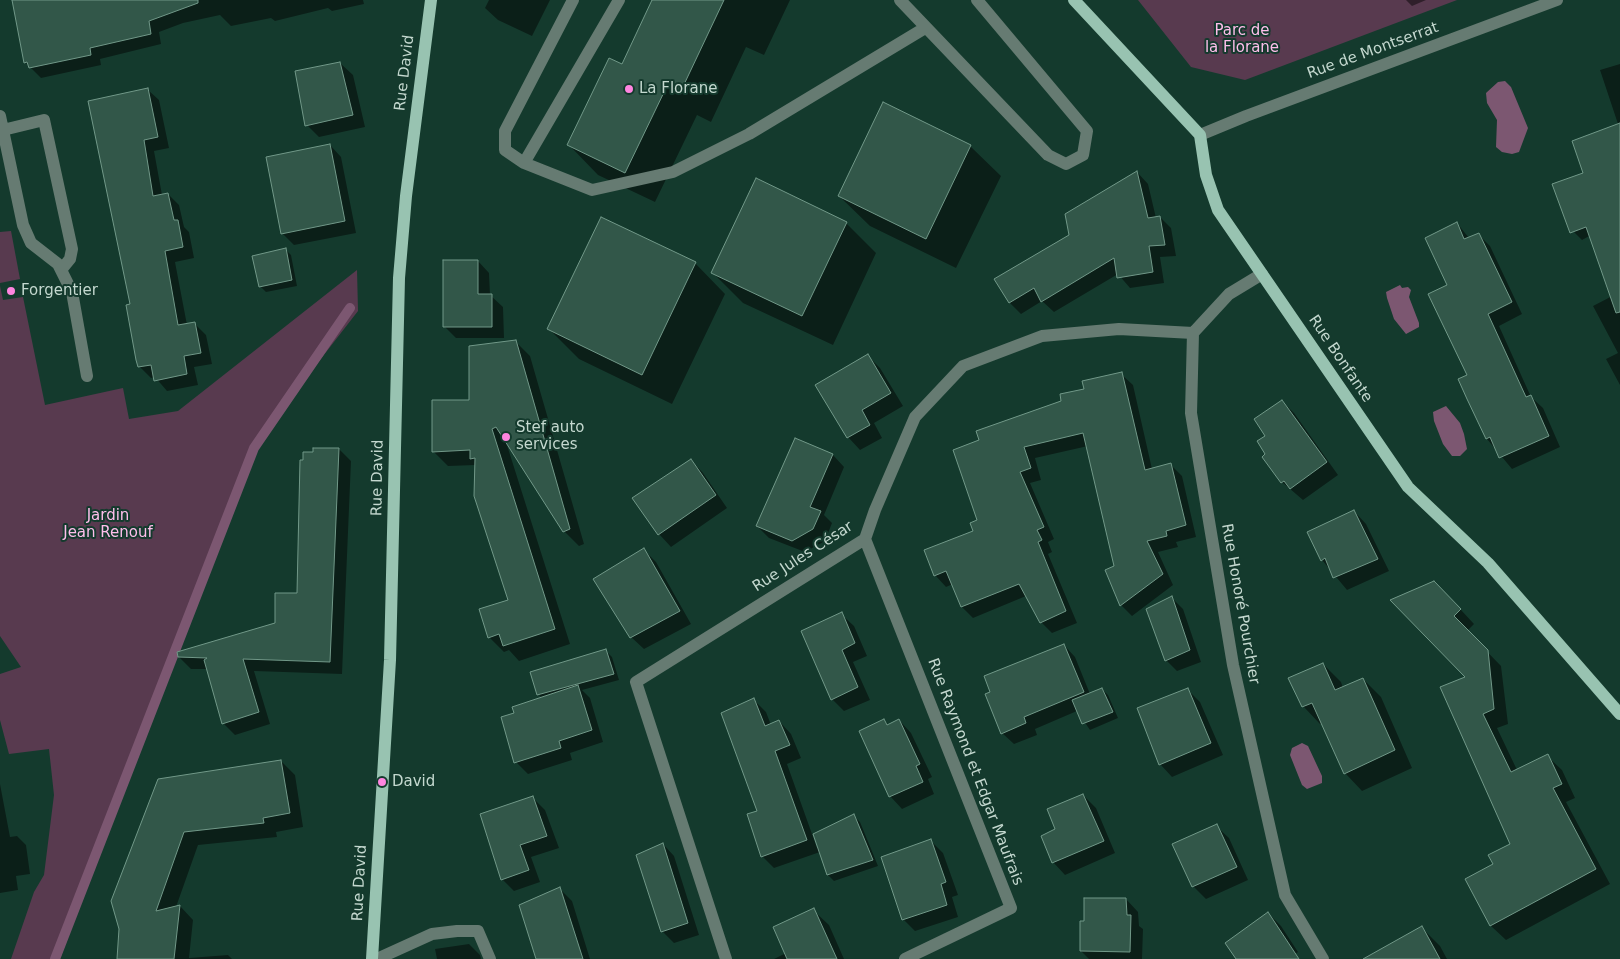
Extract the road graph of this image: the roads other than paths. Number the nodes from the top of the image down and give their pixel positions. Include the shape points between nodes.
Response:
1 (431, 0) edge
2 (573, 0) edge
3 (619, 0) edge
4 (900, 0) edge
5 (977, 0) edge
6 (1074, 0) edge
7 (1558, 0) edge
8 (925, 28) junction
9 (0, 116) edge
10 (3, 130) junction
11 (1200, 135) junction
12 (524, 163) junction
13 (61, 270) junction
14 (1262, 274) junction
15 (1193, 333) junction
16 (87, 376) dead end
17 (865, 539) junction
18 (1620, 714) edge
19 (372, 959) edge
20 (377, 959) edge
21 (490, 959) edge
22 (726, 959) edge
23 (905, 959) edge
24 (1323, 959) edge

1 - 19 main road, Rue David via 399,278 390,660
2 - 12 street via 505,131 505,150
3 - 12 street
4 - 8 street
5 - 8 street via 1087,131 1083,155 1066,164 1048,155
6 - 11 main road
7 - 11 street, Rue de Montserrat
8 - 12 street via 749,134 673,172 592,190
9 - 10 street
10 - 13 street via 23,225 31,243
10 - 13 street via 44,120 72,249 70,259
11 - 14 main road, Rue Bonfante via 1206,175 1218,210
13 - 16 street via 72,292
14 - 15 street via 1229,294
14 - 18 main road, Rue Bonfante via 1408,487 1488,563
15 - 17 street, Rue Jules César via 1119,329 1042,336 964,366 915,417
15 - 24 street, Rue Honoré Pourchier via 1190,413 1233,665 1285,895
17 - 22 street, Rue Jules César via 636,682
17 - 23 street, Rue Raymond et Edgar Maufrais via 1011,908
20 - 21 street via 432,934 457,931 478,931

